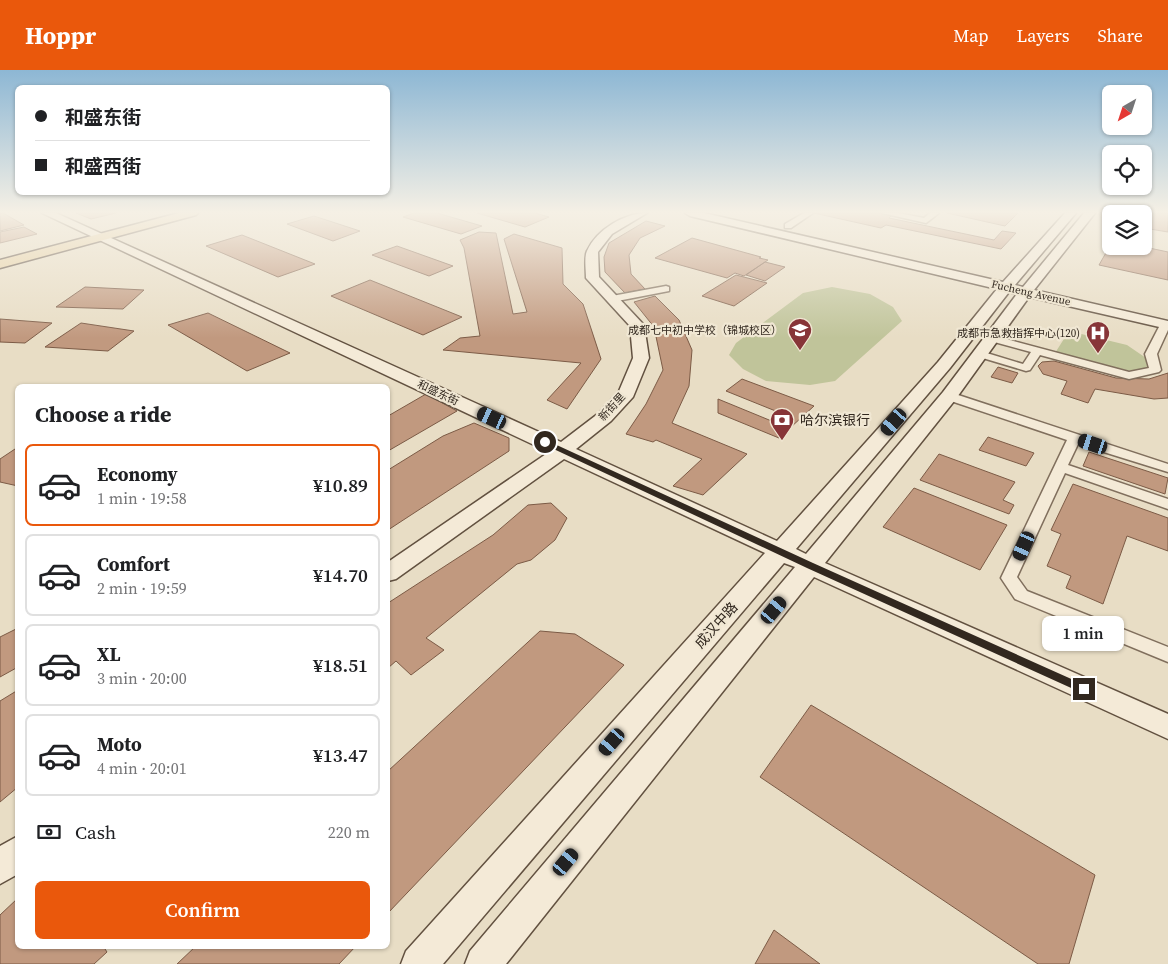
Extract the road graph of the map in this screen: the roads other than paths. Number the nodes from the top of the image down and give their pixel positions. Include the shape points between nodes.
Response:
1 (14, 255) edge
2 (31, 255) edge
3 (140, 255) edge
4 (592, 255) edge
5 (881, 255) edge
6 (901, 255) edge
7 (1041, 255) edge
8 (1049, 255) edge
9 (0, 258) edge
10 (0, 264) edge
11 (1020, 285) junction
12 (666, 289) dead end
13 (612, 299) junction
14 (1167, 321) edge
15 (985, 346) junction
16 (1037, 351) junction
17 (949, 396) junction
18 (1074, 438) junction
19 (563, 450) junction
20 (1061, 467) junction
21 (1168, 468) edge
22 (1168, 504) edge
23 (782, 551) junction
24 (810, 565) junction
25 (390, 572) edge
26 (1168, 655) edge
27 (1168, 726) edge
28 (15, 854) edge
29 (0, 867) edge
30 (418, 964) edge
31 (483, 964) edge

1 - 9 main road
2 - 10 main road
3 - 19 main road, 和盛东街
4 - 13 main road, 新街里 via 593,278
5 - 11 main road, Fucheng Avenue
6 - 11 main road, Fucheng Avenue
7 - 11 main road
8 - 11 main road
11 - 14 main road, Fucheng Avenue
11 - 15 main road
11 - 23 main road, 成汉中路 via 944,365
12 - 13 street
13 - 19 main road, 新街里 via 637,325 641,358 627,393 605,416
14 - 16 street via 1151,354 1154,370 1129,376
15 - 16 street
15 - 16 street via 1026,368
15 - 17 main road
17 - 18 street
17 - 24 main road
18 - 20 street
18 - 21 street
19 - 23 main road, 和盛东街
19 - 25 main road, 新街里
20 - 22 street
20 - 26 street via 1010,578 1021,595
23 - 24 main road, 和盛东街
23 - 30 main road, 成汉中路
24 - 27 main road, 和盛东街
24 - 31 main road
28 - 29 main road

